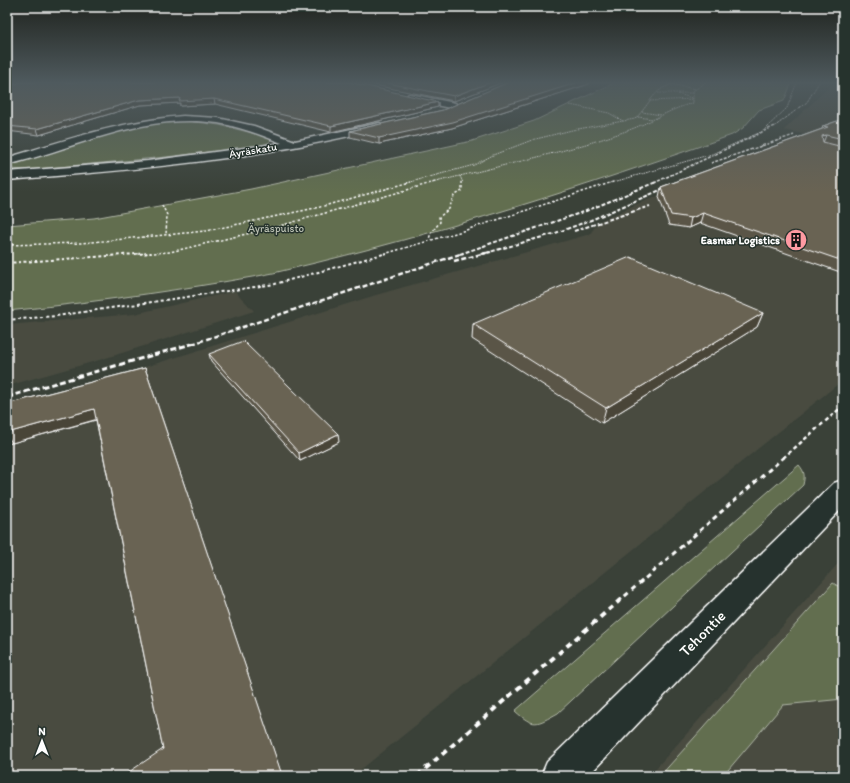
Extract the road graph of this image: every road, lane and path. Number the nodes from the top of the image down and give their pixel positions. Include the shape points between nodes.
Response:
1 (160, 119) edge
2 (213, 119) edge
3 (619, 119) edge
4 (635, 119) edge
5 (649, 119) edge
6 (652, 119) joint
7 (775, 119) edge
8 (624, 121) junction
9 (389, 124) edge
10 (294, 144) junction
11 (7, 162) edge
12 (7, 176) edge
13 (460, 176) junction
14 (162, 205) dead end
15 (166, 235) junction
16 (428, 242) junction
17 (7, 245) edge
18 (7, 263) edge
19 (7, 320) edge
20 (843, 406) edge
21 (843, 490) edge
22 (417, 776) edge
23 (561, 776) edge

1 - 11 street via 119,127
2 - 10 street via 268,133
3 - 8 path
4 - 8 path
5 - 6 path
6 - 13 path via 629,130 572,147
7 - 16 path via 763,131 718,151
8 - 15 path via 532,139 492,154 474,165 320,207 206,231
9 - 10 street, Äyräskatu
10 - 12 street, Äyräskatu via 157,163
13 - 16 path via 462,191 454,196 449,209 439,218 440,222 431,233
13 - 18 path via 276,227 170,252
14 - 15 path via 167,209 168,215
15 - 17 path via 82,243
16 - 19 path via 275,284 56,316
20 - 22 path
21 - 23 street, Tehontie

